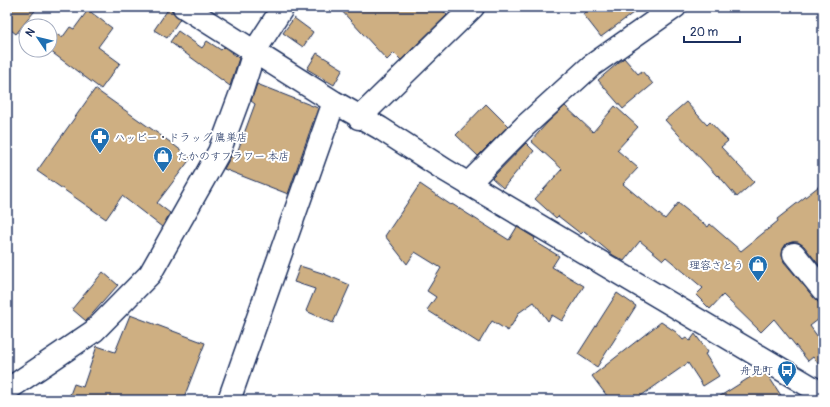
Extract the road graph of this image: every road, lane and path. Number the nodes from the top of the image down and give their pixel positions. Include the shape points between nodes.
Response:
1 (184, 7) edge
2 (283, 7) edge
3 (473, 7) edge
4 (674, 7) edge
5 (254, 52) junction
6 (334, 102) junction
7 (359, 118) junction
8 (468, 184) junction
9 (794, 254) dead end
10 (823, 290) edge
11 (7, 390) edge
12 (823, 394) edge
13 (228, 400) edge

1 - 5 street
2 - 5 street
3 - 7 street
4 - 8 street via 592,66 525,126
5 - 6 street
5 - 11 street via 219,152 150,274 94,331
6 - 7 street
6 - 13 street
7 - 8 street via 380,128
8 - 12 street
9 - 10 street

